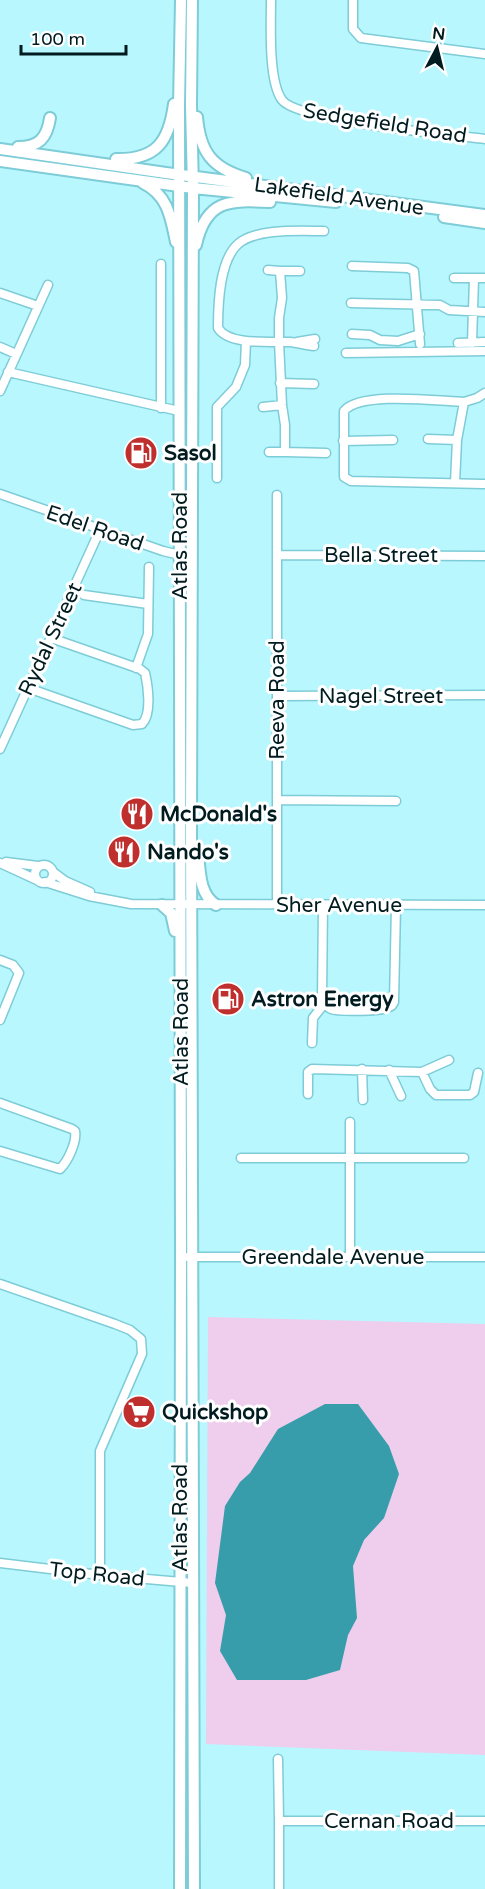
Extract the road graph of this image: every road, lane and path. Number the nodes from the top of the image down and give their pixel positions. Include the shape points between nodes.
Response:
1 (181, 0) edge
2 (192, 0) edge
3 (271, 0) edge
4 (353, 0) edge
5 (485, 54) edge
6 (186, 60) junction
7 (50, 118) dead end
8 (485, 139) edge
9 (0, 147) edge
10 (65, 158) junction
11 (0, 161) edge
12 (136, 180) junction
13 (180, 181) junction
14 (193, 183) junction
15 (327, 194) junction
16 (339, 202) junction
17 (485, 215) edge
18 (485, 223) edge
19 (324, 231) dead end
20 (181, 263) junction
21 (161, 264) dead end
22 (352, 266) dead end
23 (193, 268) junction
24 (268, 270) dead end
25 (280, 270) junction
26 (300, 270) dead end
27 (454, 278) dead end
28 (474, 278) junction
29 (485, 278) edge
30 (48, 285) dead end
31 (0, 293) edge
32 (351, 303) dead end
33 (418, 304) junction
34 (38, 306) junction
35 (473, 311) junction
36 (485, 312) edge
37 (352, 334) dead end
38 (246, 341) junction
39 (279, 342) junction
40 (485, 342) edge
41 (314, 343) dead end
42 (458, 343) dead end
43 (472, 343) junction
44 (0, 347) edge
45 (485, 351) edge
46 (346, 352) dead end
47 (16, 354) junction
48 (8, 372) junction
49 (280, 384) junction
50 (314, 384) dead end
51 (0, 391) edge
52 (485, 393) edge
53 (464, 402) junction
54 (282, 405) junction
55 (263, 407) dead end
56 (161, 408) junction
57 (179, 411) junction
58 (428, 439) dead end
59 (393, 440) dead end
60 (457, 440) junction
61 (343, 441) junction
62 (269, 452) dead end
63 (285, 452) junction
64 (326, 453) dead end
65 (217, 478) dead end
66 (455, 483) junction
67 (485, 483) edge
68 (0, 494) edge
69 (277, 495) dead end
70 (100, 530) junction
71 (180, 555) junction
72 (277, 555) junction
73 (192, 556) junction
74 (485, 556) edge
75 (149, 567) dead end
76 (84, 595) dead end
77 (148, 604) junction
78 (51, 638) junction
79 (136, 668) junction
80 (28, 688) junction
81 (485, 695) edge
82 (277, 696) junction
83 (0, 749) edge
84 (277, 800) junction
85 (396, 801) dead end
86 (191, 823) junction
87 (0, 862) edge
88 (38, 866) junction
89 (53, 872) junction
90 (41, 881) junction
91 (97, 897) junction
92 (324, 904) junction
93 (162, 905) junction
94 (181, 905) junction
95 (193, 905) junction
96 (277, 905) junction
97 (396, 905) junction
98 (485, 905) edge
99 (216, 906) junction
100 (0, 960) edge
101 (180, 963) junction
102 (324, 1004) junction
103 (0, 1020) edge
104 (312, 1043) dead end
105 (449, 1060) dead end
106 (362, 1069) junction
107 (389, 1070) junction
108 (422, 1072) junction
109 (483, 1073) edge
110 (308, 1094) dead end
111 (401, 1096) dead end
112 (363, 1100) dead end
113 (0, 1103) edge
114 (350, 1122) dead end
115 (0, 1151) edge
116 (241, 1158) dead end
117 (350, 1158) junction
118 (464, 1158) dead end
119 (181, 1257) junction
120 (193, 1257) junction
121 (350, 1257) junction
122 (485, 1257) edge
123 (0, 1284) edge
124 (0, 1563) edge
125 (100, 1575) junction
126 (179, 1582) junction
127 (194, 1583) junction
128 (278, 1759) dead end
129 (279, 1821) junction
130 (485, 1821) edge
131 (180, 1889) edge
132 (194, 1889) edge
133 (279, 1889) edge

1 - 6 main road
2 - 6 main road
3 - 8 street, Sedgefield Road via 276,85 288,105 322,116
4 - 5 street via 353,29 361,38
6 - 10 main road via 170,129 154,151 132,160
6 - 13 main road, Atlas Road via 179,105
6 - 14 main road, Atlas Road
6 - 15 main road via 200,139 210,159 234,175
7 - 9 main road via 45,137 37,144
9 - 10 main road
10 - 13 main road
11 - 12 main road
12 - 13 main road
12 - 20 main road via 155,190 166,203
13 - 14 main road
13 - 20 main road, Atlas Road
14 - 15 main road, Lakefield Avenue
14 - 16 main road, Lakefield Avenue
14 - 23 main road, Atlas Road
15 - 17 main road, Lakefield Avenue
16 - 18 main road, Lakefield Avenue
16 - 23 main road via 222,204 206,219 198,237
19 - 38 street via 254,236 232,252 220,289 218,328 228,336
20 - 57 main road, Atlas Road
21 - 56 street
22 - 33 street via 412,269 416,274
23 - 73 main road, Atlas Road
24 - 25 street
25 - 26 street
25 - 39 street
27 - 28 street
28 - 29 street
28 - 35 street
30 - 34 street
31 - 34 street
32 - 33 street
33 - 35 street
33 - 37 street via 420,339 380,340
34 - 47 street
35 - 36 street
35 - 43 street
38 - 39 street
38 - 65 street via 244,365 236,387 217,407
39 - 41 street
39 - 49 street
40 - 43 street
42 - 43 street
44 - 47 street
45 - 46 street
47 - 48 street
48 - 51 street
48 - 56 street
49 - 50 street
49 - 54 street
52 - 53 street
53 - 60 street
53 - 61 street via 374,399 356,403 344,411
54 - 55 street
54 - 63 street
56 - 57 street
57 - 71 main road, Atlas Road
58 - 60 street
59 - 61 street
60 - 66 street
61 - 66 street via 347,480
62 - 63 street
63 - 64 street
66 - 67 street
68 - 70 street, Edel Road
69 - 72 street, Reeva Road
70 - 71 street, Edel Road
70 - 78 street, Rydal Street
71 - 73 street, Edel Road
71 - 94 main road, Atlas Road
72 - 74 street, Bella Street
72 - 82 street, Reeva Road
73 - 86 main road, Atlas Road
75 - 77 street
76 - 77 street
77 - 79 street via 148,634
78 - 79 street
78 - 80 street, Rydal Street
79 - 80 street via 146,676 148,713 146,721 138,725
80 - 83 street, Rydal Street
81 - 82 street, Nagel Street
82 - 84 street, Reeva Road
84 - 85 street
84 - 96 street, Reeva Road
86 - 95 main road, Atlas Road
86 - 99 main road via 205,894
87 - 88 street
87 - 90 street
88 - 89 street via 46,865
88 - 90 street via 35,875
89 - 90 street via 51,880
89 - 91 street
90 - 91 street
91 - 93 street, Sher Avenue via 119,903
92 - 96 street, Sher Avenue
92 - 97 street, Sher Avenue
92 - 102 street
93 - 94 street, Sher Avenue
93 - 101 main road via 173,917
94 - 95 street, Sher Avenue
94 - 101 main road, Atlas Road
95 - 99 street, Sher Avenue
95 - 120 main road, Atlas Road
96 - 99 street, Sher Avenue
97 - 98 street, Sher Avenue
97 - 102 street via 393,1004 384,1009 338,1010
100 - 103 street via 13,965 19,973
101 - 119 main road, Atlas Road
102 - 104 street via 313,1018
105 - 108 street
106 - 107 street
106 - 110 street via 310,1070
106 - 112 street
107 - 108 street
107 - 111 street
108 - 109 street via 438,1096 470,1095
113 - 115 street via 72,1129 76,1134 60,1169
114 - 117 street
116 - 117 street
117 - 118 street
117 - 121 street
119 - 120 street, Greendale Avenue
119 - 126 main road, Atlas Road
120 - 121 street, Greendale Avenue
120 - 127 main road, Atlas Road
121 - 122 street, Greendale Avenue
123 - 125 street via 115,1324 141,1339 142,1354 99,1451
124 - 125 street, Top Road
125 - 126 street, Top Road
126 - 127 street, Top Road
126 - 131 main road, Atlas Road
127 - 132 main road, Atlas Road
128 - 129 street
129 - 130 street, Cernan Road
129 - 133 street

